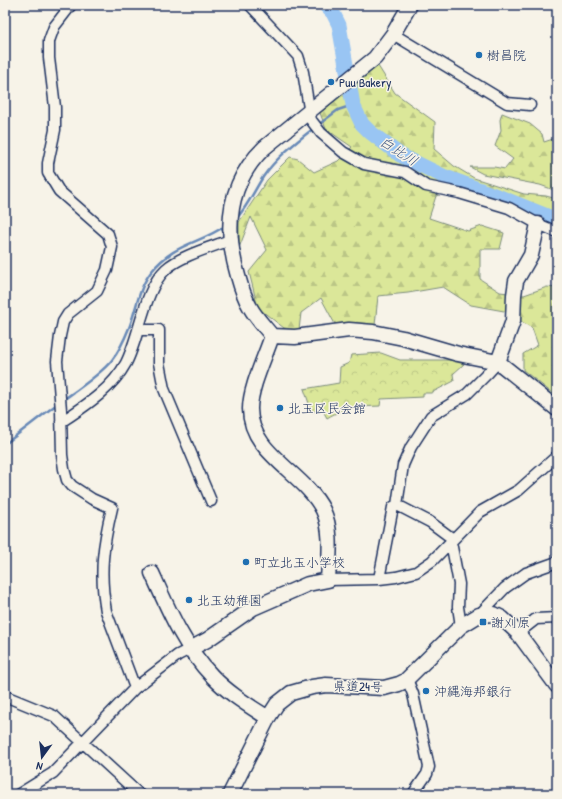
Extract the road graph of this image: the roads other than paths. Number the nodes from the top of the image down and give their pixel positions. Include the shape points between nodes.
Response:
1 (71, 5) edge
2 (250, 5) edge
3 (410, 5) edge
4 (394, 34) junction
5 (530, 105) dead end
6 (310, 116) junction
7 (538, 224) junction
8 (557, 232) edge
9 (230, 237) junction
10 (139, 330) junction
11 (272, 336) junction
12 (498, 362) junction
13 (557, 409) edge
14 (62, 422) junction
15 (557, 456) edge
16 (211, 501) dead end
17 (397, 505) junction
18 (452, 541) junction
19 (557, 562) edge
20 (152, 573) dead end
21 (379, 579) junction
22 (328, 580) junction
23 (479, 615) junction
24 (557, 618) edge
25 (461, 626) junction
26 (518, 633) junction
27 (190, 649) junction
28 (407, 678) junction
29 (557, 686) edge
30 (135, 688) junction
31 (5, 696) edge
32 (268, 718) junction
33 (83, 742) junction
34 (19, 794) edge
35 (139, 794) edge
36 (230, 794) edge
37 (412, 794) edge

1 - 14 street via 54,27 49,41 55,130 48,173 59,191 108,234 112,247 107,270 97,291 68,314 63,322 57,361
2 - 6 street via 298,56
3 - 4 street
4 - 5 street via 507,103
4 - 6 street via 375,58 339,87
6 - 7 street via 321,134 343,152 364,164 405,172 426,186 509,208
6 - 9 street via 264,148 245,170 237,187 230,216
7 - 8 street
7 - 12 street via 531,255 516,281 513,321
9 - 10 street via 174,263 162,274 152,290
9 - 11 street via 234,264 244,296
10 - 14 street via 126,364 118,375 98,396
10 - 16 street via 159,330 159,363 164,389
11 - 12 street via 295,337 349,330 373,332
11 - 22 street via 250,401 252,425 262,445 302,482 324,512 329,544
12 - 13 street
12 - 17 street via 467,394 431,416 403,465
14 - 30 street via 62,455 67,480 81,492 112,508 102,560 104,598 106,611
15 - 18 street via 519,490 480,512
17 - 18 street via 430,522
17 - 21 street via 393,507
18 - 21 street via 432,561 416,572
18 - 25 street via 459,584 458,607
19 - 23 street via 526,572 505,588
20 - 27 street
21 - 22 street
22 - 27 street via 308,584 253,608
23 - 25 street, 県道24号
23 - 26 street via 494,614
24 - 26 street via 536,619
25 - 28 street, 県道24号
26 - 29 street
27 - 30 street via 178,655
27 - 32 street via 208,672 227,690
28 - 32 street, 県道24号 via 399,684 384,688 326,685 298,690 277,704
28 - 37 street via 429,767 427,774
30 - 33 street
31 - 33 street via 54,716
32 - 36 street, 県道24号
33 - 34 street via 53,773
33 - 35 street

